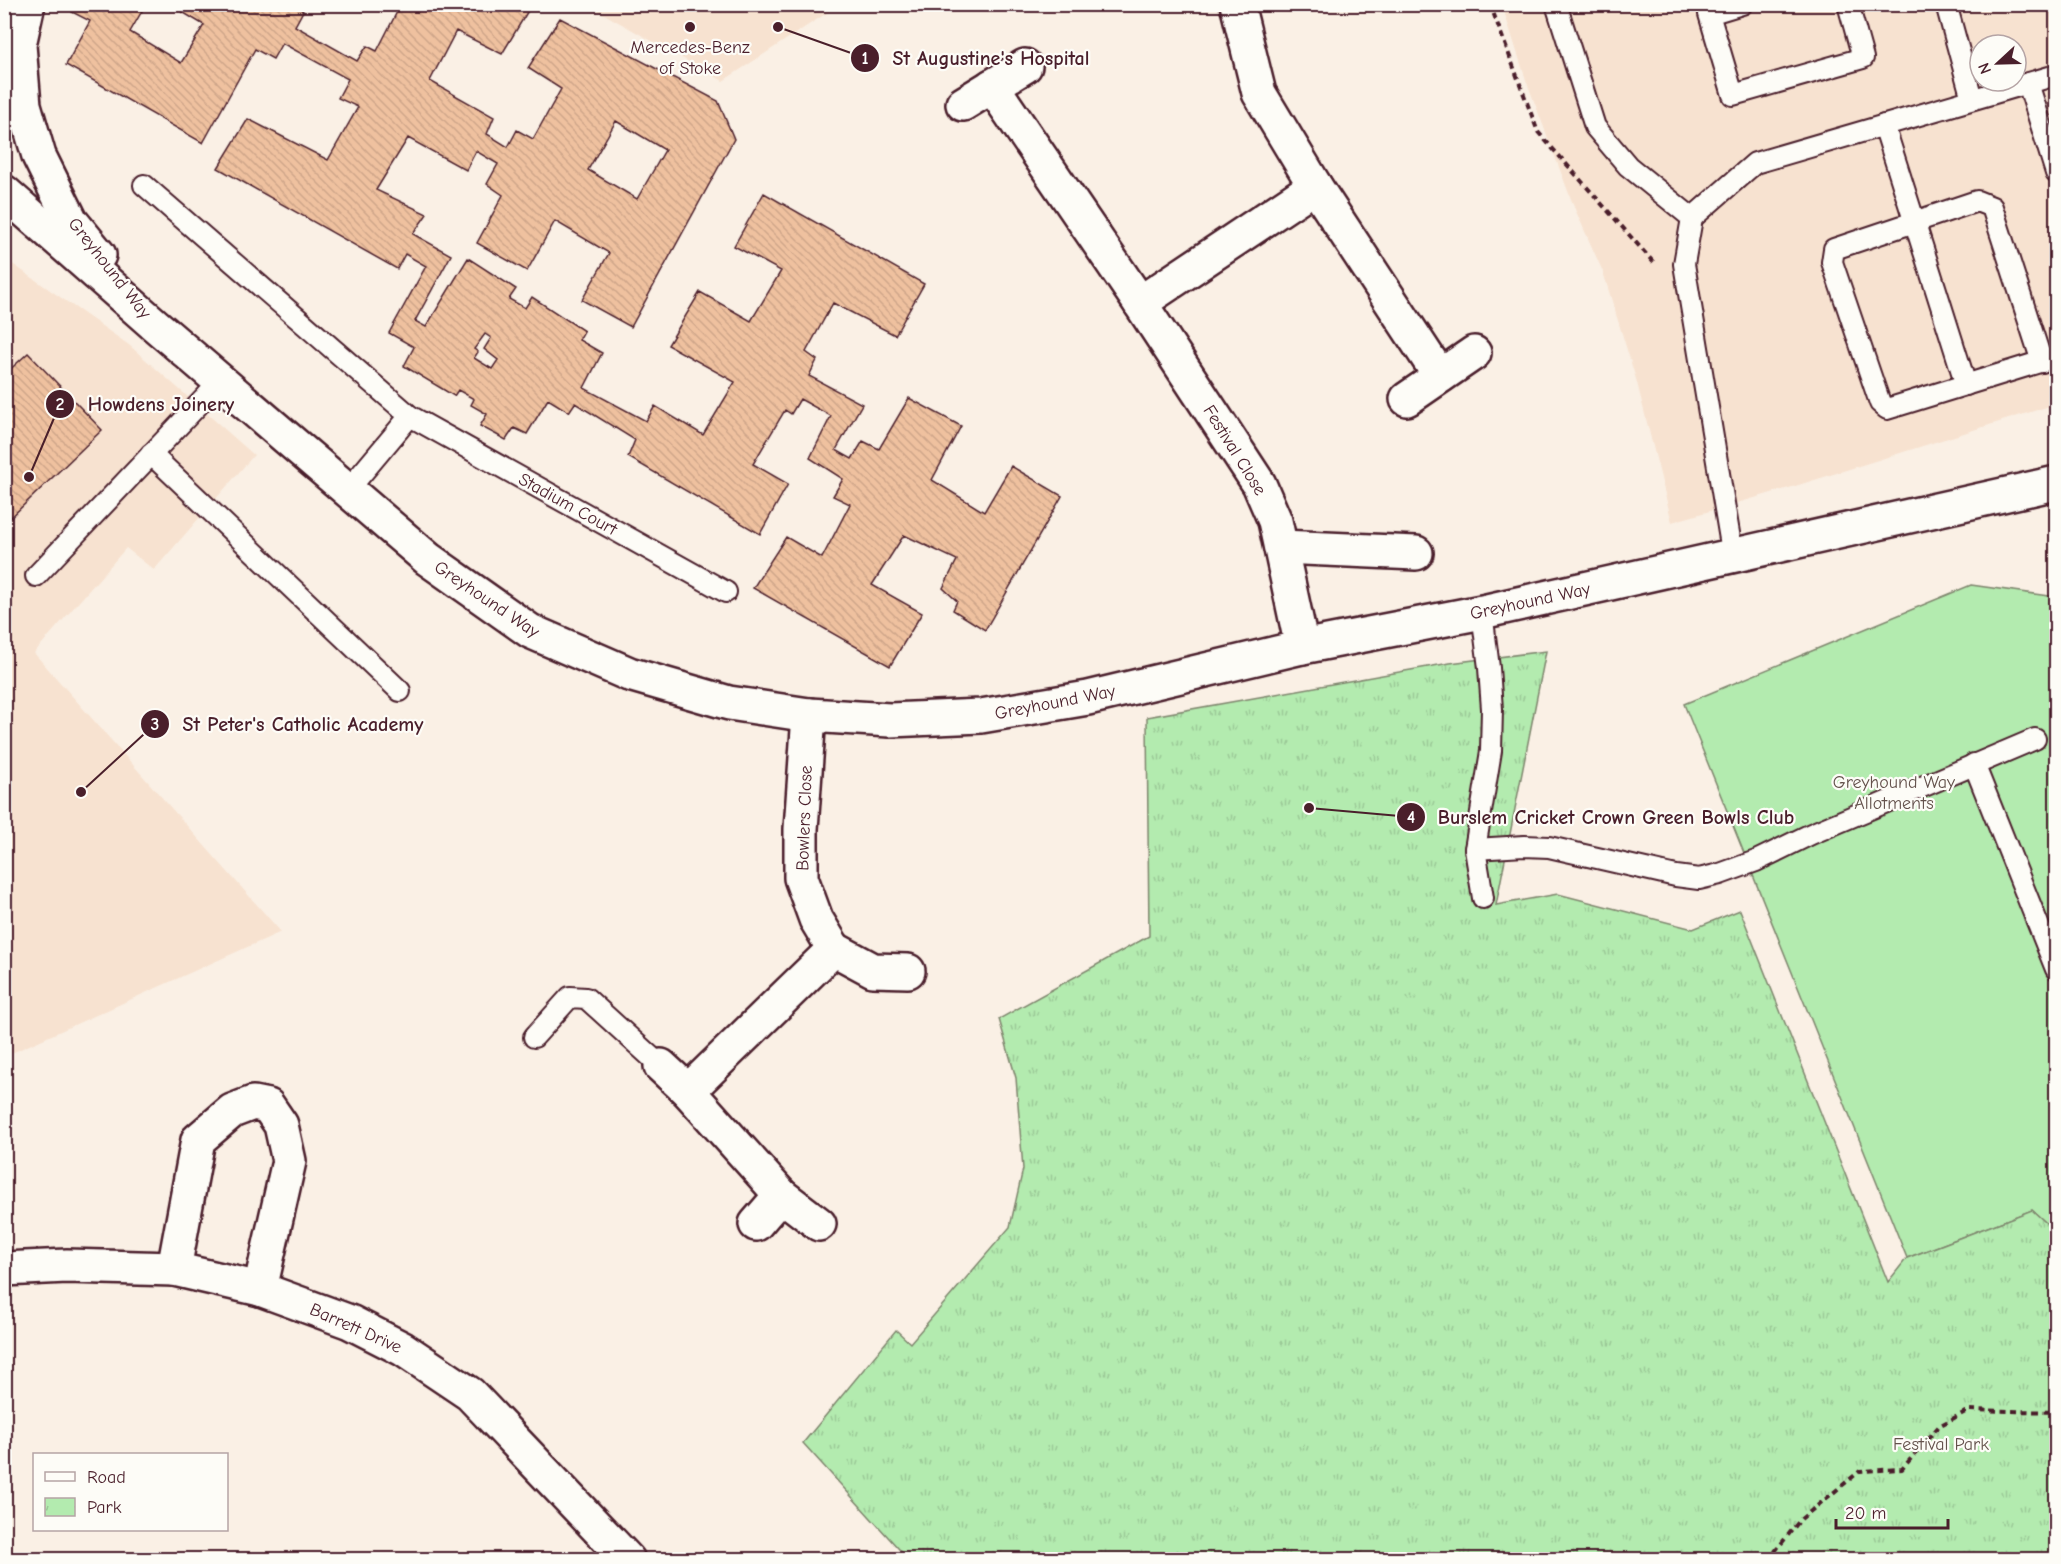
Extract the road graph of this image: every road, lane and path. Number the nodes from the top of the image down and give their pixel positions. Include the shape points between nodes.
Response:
1 (28, 4) edge
2 (1237, 4) edge
3 (1490, 4) edge
4 (1556, 4) edge
5 (1742, 4) edge
6 (1848, 4) edge
7 (1946, 4) edge
8 (1024, 66) dead end
9 (2056, 75) edge
10 (2028, 82) joint
11 (992, 86) junction
12 (1992, 93) edge
13 (1972, 99) junction
14 (963, 104) dead end
15 (1884, 125) junction
16 (2056, 173) edge
17 (144, 185) dead end
18 (1316, 186) junction
19 (4, 192) edge
20 (1692, 218) junction
21 (1913, 221) junction
22 (1660, 269) dead end
23 (1140, 303) junction
24 (155, 325) junction
25 (1474, 353) dead end
26 (2049, 359) edge
27 (1440, 376) junction
28 (220, 381) junction
29 (1966, 385) junction
30 (1407, 399) dead end
31 (410, 416) junction
32 (151, 454) junction
33 (2056, 483) edge
34 (348, 490) junction
35 (1281, 547) junction
36 (1416, 553) dead end
37 (1734, 557) junction
38 (36, 576) dead end
39 (726, 592) dead end
40 (1482, 612) junction
41 (1302, 647) junction
42 (400, 691) dead end
43 (809, 715) junction
44 (2035, 739) dead end
45 (1974, 764) junction
46 (1475, 849) junction
47 (1483, 898) dead end
48 (834, 949) junction
49 (2056, 969) edge
50 (908, 971) dead end
51 (534, 1037) dead end
52 (661, 1066) joint
53 (688, 1091) junction
54 (781, 1195) junction
55 (756, 1224) dead end
56 (819, 1224) dead end
57 (4, 1269) edge
58 (174, 1269) junction
59 (260, 1289) junction
60 (2056, 1412) edge
61 (628, 1560) edge
62 (1768, 1560) edge

1 - 24 street, Greyhound Way via 19,45 24,105 39,156 71,221
2 - 18 street via 1259,93
3 - 22 path via 1538,132
4 - 20 lane via 1595,126 1628,166
5 - 6 lane via 1709,14 1733,95 1863,58
7 - 13 lane
8 - 11 street
9 - 10 lane
10 - 16 lane
11 - 14 street
11 - 23 street, Festival Close
12 - 13 lane
13 - 15 lane
15 - 20 lane via 1755,163
15 - 21 lane
17 - 31 lane, Stadium Court
18 - 23 street
18 - 27 street
19 - 24 street, Greyhound Way
20 - 37 lane via 1684,264
21 - 26 lane via 1977,201 1992,207
21 - 29 lane
21 - 29 lane via 1834,249 1832,262 1880,404 1887,409
23 - 35 street, Festival Close via 1259,484
24 - 28 street, Greyhound Way
25 - 27 street
26 - 29 lane
27 - 30 street
28 - 32 lane
28 - 34 street, Greyhound Way
31 - 34 lane
31 - 39 lane, Stadium Court
32 - 38 lane
32 - 42 lane
33 - 37 street, Greyhound Way
34 - 43 street, Greyhound Way via 428,559 530,631 629,674 729,703
35 - 36 street
35 - 41 street, Festival Close
37 - 40 street, Greyhound Way
40 - 41 street, Greyhound Way
40 - 46 lane via 1490,668 1491,751
41 - 43 street, Greyhound Way via 1088,698 981,716 890,720
43 - 48 street, Bowlers Close via 801,878 816,919
44 - 45 lane
45 - 46 lane via 1756,861 1699,879 1549,847
45 - 49 lane
46 - 47 lane
48 - 50 street via 873,970
48 - 53 street
51 - 52 lane via 570,997 586,998
52 - 53 street
53 - 54 street
54 - 55 street
54 - 56 street
57 - 58 street, Barrett Drive
58 - 59 street, Barrett Drive
58 - 59 street via 198,1140 232,1111 253,1103 268,1106 281,1125 289,1161
59 - 61 street, Barrett Drive via 350,1322 403,1348 470,1394
60 - 62 path via 1969,1410 1939,1426 1902,1469 1860,1471 1801,1519

